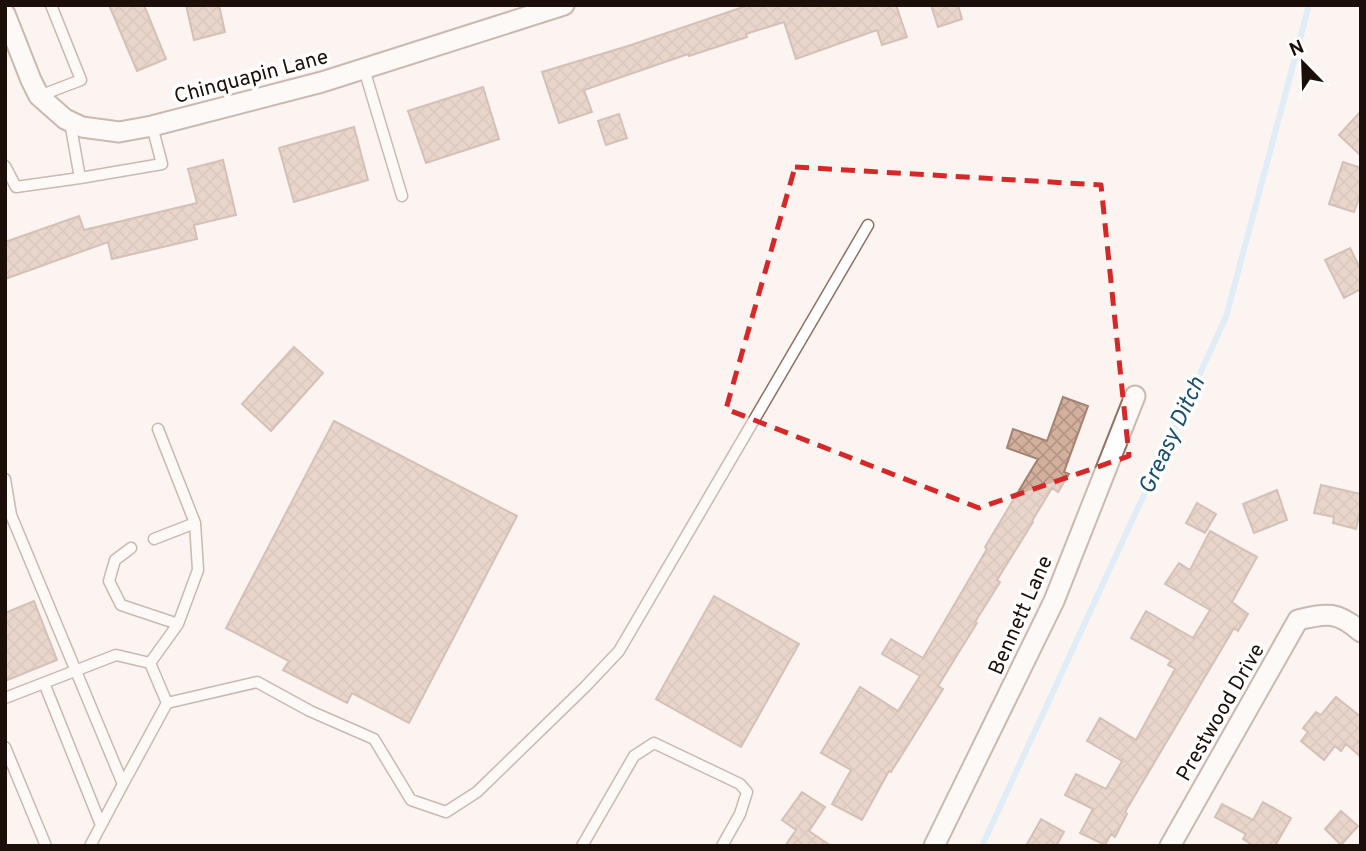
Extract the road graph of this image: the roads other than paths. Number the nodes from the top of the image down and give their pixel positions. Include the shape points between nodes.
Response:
1 (51, 5) edge
2 (564, 5) edge
3 (5, 14) edge
4 (504, 14) edge
5 (11, 45) edge
6 (364, 69) junction
7 (39, 96) junction
8 (70, 121) junction
9 (152, 126) junction
10 (5, 166) edge
11 (80, 178) junction
12 (402, 196) dead end
13 (868, 225) dead end
14 (1135, 396) dead end
15 (158, 429) dead end
16 (5, 479) edge
17 (195, 523) junction
18 (153, 539) dead end
19 (131, 548) dead end
20 (178, 624) junction
21 (1361, 632) edge
22 (150, 663) junction
23 (75, 671) junction
24 (44, 683) junction
25 (5, 698) edge
26 (167, 703) junction
27 (5, 747) edge
28 (123, 784) junction
29 (101, 825) junction
30 (46, 846) edge
31 (90, 846) edge
32 (582, 846) edge
33 (722, 846) edge
34 (934, 846) edge
35 (1171, 846) edge

1 - 7 lane via 81,80
2 - 4 street, Chinquapin Lane
3 - 5 street, Chinquapin Lane
4 - 6 street, Chinquapin Lane
5 - 7 street, Chinquapin Lane
6 - 9 street, Chinquapin Lane
6 - 12 lane
7 - 8 street, Chinquapin Lane
8 - 9 street, Chinquapin Lane via 100,131
8 - 11 lane
9 - 11 lane via 162,164
10 - 11 lane via 16,187
13 - 26 lane via 619,651 478,792 446,812 411,800 374,739 257,682
14 - 34 street, Bennett Lane via 1054,601
15 - 17 lane
16 - 23 lane via 11,515
17 - 18 lane
17 - 20 lane via 198,570
19 - 20 lane via 115,560 109,580 121,605
20 - 22 lane
21 - 35 street, Prestwood Drive via 1341,616 1321,614 1298,620
22 - 23 lane via 116,655
22 - 26 lane
23 - 24 lane
23 - 28 lane
24 - 25 lane
24 - 29 lane
26 - 28 lane
27 - 30 lane
28 - 29 lane
29 - 31 lane
32 - 33 lane via 634,757 654,743 740,784 747,792

